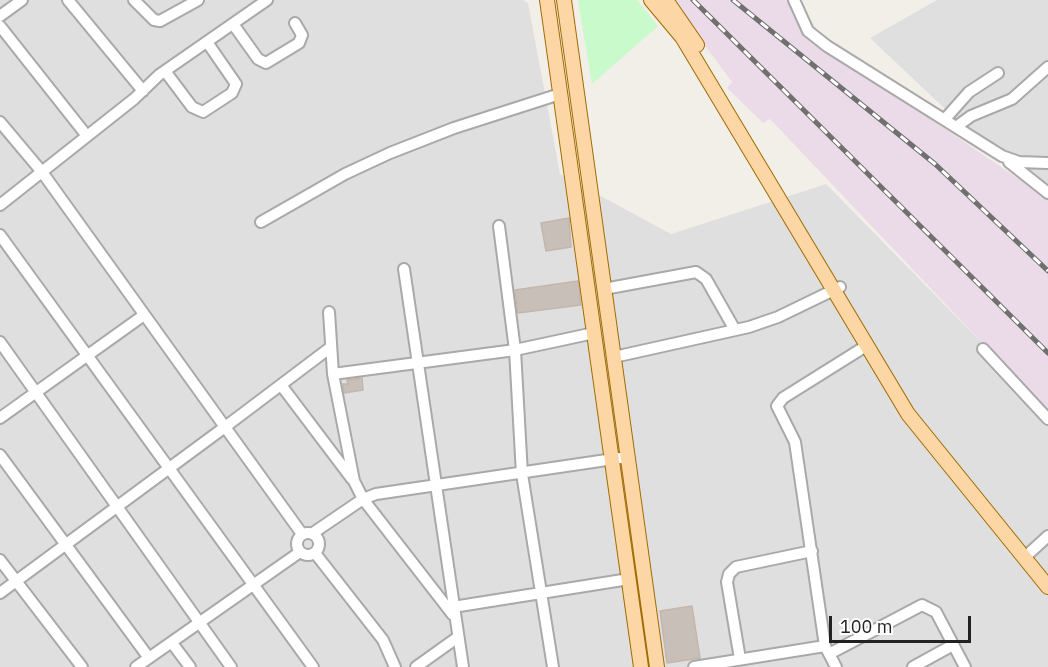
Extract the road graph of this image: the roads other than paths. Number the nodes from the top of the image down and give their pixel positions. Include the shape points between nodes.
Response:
1 (22, 0) edge
2 (68, 0) edge
3 (134, 0) edge
4 (198, 0) edge
5 (267, 0) edge
6 (547, 0) edge
7 (564, 0) edge
8 (651, 0) edge
9 (666, 0) edge
10 (794, 0) edge
11 (0, 16) edge
12 (295, 23) dead end
13 (233, 24) junction
14 (0, 26) edge
15 (207, 42) junction
16 (1048, 67) edge
17 (165, 71) junction
18 (998, 73) dead end
19 (143, 91) junction
20 (560, 94) junction
21 (945, 119) junction
22 (0, 122) edge
23 (956, 127) junction
24 (87, 136) junction
25 (1002, 156) junction
26 (1048, 163) edge
27 (42, 172) junction
28 (1048, 194) edge
29 (0, 205) edge
30 (261, 222) dead end
31 (499, 226) dead end
32 (0, 235) edge
33 (404, 269) dead end
34 (604, 289) junction
35 (837, 289) junction
36 (329, 312) dead end
37 (144, 315) junction
38 (735, 330) junction
39 (594, 333) junction
40 (0, 342) edge
41 (866, 346) junction
42 (331, 347) junction
43 (515, 350) junction
44 (983, 350) dead end
45 (88, 355) junction
46 (614, 357) junction
47 (417, 363) junction
48 (333, 374) junction
49 (281, 385) junction
50 (35, 393) junction
51 (0, 418) edge
52 (1048, 419) edge
53 (225, 427) junction
54 (0, 455) edge
55 (627, 457) junction
56 (611, 460) junction
57 (169, 469) junction
58 (522, 474) junction
59 (354, 481) junction
60 (436, 486) junction
61 (363, 499) junction
62 (117, 507) junction
63 (308, 534) junction
64 (1048, 536) edge
65 (65, 545) junction
66 (812, 551) junction
67 (300, 552) junction
68 (315, 553) junction
69 (1028, 555) junction
70 (0, 560) edge
71 (1048, 572) edge
72 (629, 579) junction
73 (16, 581) junction
74 (254, 584) junction
75 (1048, 587) edge
76 (0, 593) edge
77 (541, 593) junction
78 (454, 612) junction
79 (201, 622) junction
80 (458, 637) junction
81 (172, 643) junction
82 (953, 645) junction
83 (827, 650) junction
84 (149, 658) junction
85 (740, 659) junction
86 (82, 667) edge
87 (136, 667) edge
88 (190, 667) edge
89 (231, 667) edge
90 (313, 667) edge
91 (395, 667) edge
92 (416, 667) edge
93 (463, 667) edge
94 (553, 667) edge
95 (642, 667) edge
96 (657, 667) edge
97 (694, 667) edge
98 (836, 667) edge
99 (914, 667) edge
100 (965, 667) edge

1 - 11 street
2 - 19 street
3 - 4 street via 160,21
5 - 13 street
6 - 20 main road
7 - 34 main road
8 - 35 main road via 682,37
9 - 35 main road via 689,31
10 - 21 street via 803,23 816,39
12 - 13 street via 302,35 299,43 266,63
13 - 15 street
14 - 24 street
15 - 17 street
15 - 17 street via 236,84 232,93 203,112 192,107
16 - 23 street via 1012,99 971,116
17 - 19 street
18 - 21 street via 969,93
19 - 24 street
20 - 30 street via 390,153
20 - 39 main road
21 - 23 street
22 - 27 street
23 - 25 street
24 - 27 street
25 - 26 street via 1019,162
25 - 28 street
27 - 29 street
27 - 37 street
31 - 43 street
32 - 45 street
33 - 47 street
34 - 38 street via 696,273 705,279
34 - 46 main road
35 - 38 street via 778,317
35 - 41 main road
35 - 69 main road via 915,410
36 - 42 street
37 - 45 street
37 - 53 street
38 - 46 street
39 - 43 street
39 - 56 main road
40 - 50 street
41 - 66 street via 783,398 777,406 795,442
41 - 69 main road via 928,442
42 - 48 street
42 - 49 street
43 - 47 street
43 - 58 street
44 - 52 street
45 - 50 street
45 - 57 street
46 - 55 main road
47 - 48 street
47 - 60 street
48 - 59 street
49 - 53 street
49 - 59 street
50 - 51 street
50 - 62 street
53 - 57 street
53 - 63 street
54 - 65 street
55 - 56 street
55 - 96 main road
56 - 58 street
56 - 72 main road
57 - 62 street
57 - 74 street
58 - 60 street
58 - 77 street
59 - 61 street
60 - 61 street
60 - 78 street
61 - 63 street
61 - 78 street
62 - 65 street
62 - 79 street
63 - 67 street via 297,545
63 - 68 street via 320,543
64 - 69 street
65 - 73 street
65 - 84 street
66 - 83 street
66 - 85 street via 736,567 729,574 727,582
67 - 68 street
67 - 74 street
68 - 91 street via 378,633
69 - 71 main road
69 - 75 main road
70 - 73 street
72 - 77 street
72 - 95 main road
73 - 76 street
73 - 86 street
74 - 79 street
74 - 90 street
77 - 78 street
77 - 94 street
78 - 80 street
79 - 81 street
79 - 89 street
80 - 92 street
80 - 93 street
81 - 84 street
81 - 88 street
82 - 83 street via 936,612 922,605
82 - 99 street
82 - 100 street
83 - 85 street
83 - 98 street
84 - 87 street
85 - 97 street

